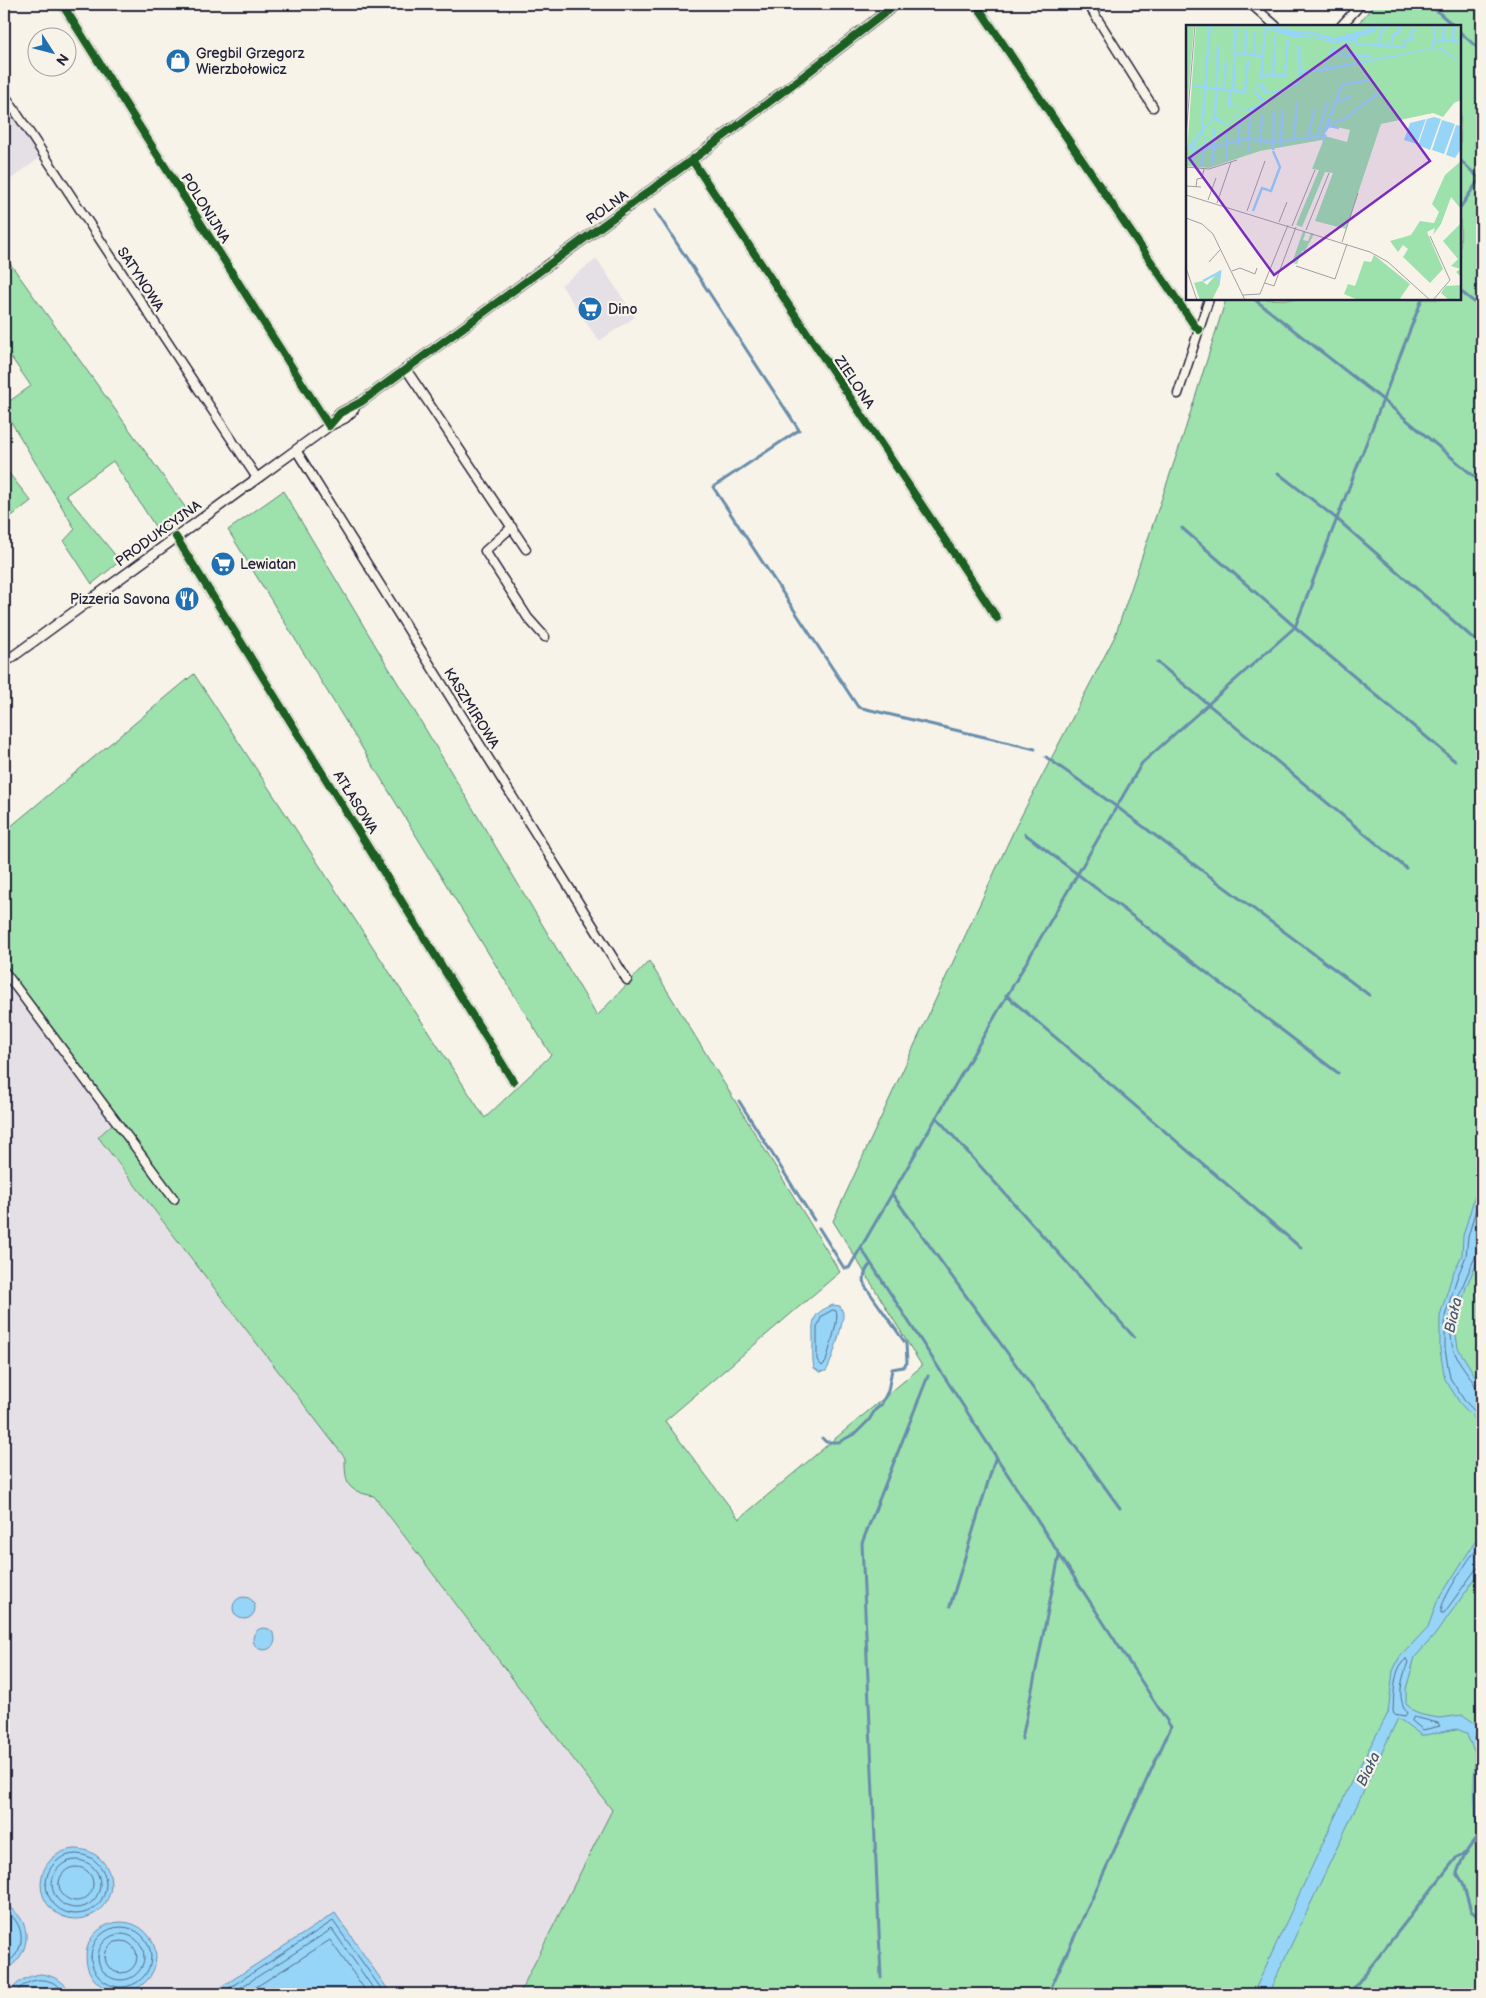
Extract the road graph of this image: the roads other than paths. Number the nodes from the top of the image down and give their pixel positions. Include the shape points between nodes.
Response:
1 (62, 4) edge
2 (896, 4) edge
3 (976, 4) edge
4 (1088, 4) edge
5 (1251, 4) edge
6 (1362, 4) edge
7 (1275, 25) edge
8 (1343, 25) edge
9 (4, 94) edge
10 (1153, 108) dead end
11 (692, 160) junction
12 (1209, 300) edge
13 (1199, 330) junction
14 (406, 369) junction
15 (1178, 394) dead end
16 (330, 426) junction
17 (296, 450) junction
18 (257, 478) junction
19 (512, 527) junction
20 (176, 537) junction
21 (526, 549) dead end
22 (997, 618) dead end
23 (545, 637) dead end
24 (4, 663) edge
25 (4, 971) edge
26 (626, 980) dead end
27 (513, 1081) dead end
28 (174, 1199) dead end

1 - 16 street, POLONIJNA
2 - 11 street, ROLNA
3 - 13 street
4 - 10 street
5 - 7 street
6 - 8 street
9 - 18 street, SATYNOWA
11 - 14 street, ROLNA
11 - 22 street, ZIELONA
12 - 13 street
13 - 15 street
14 - 16 street, ROLNA via 340,413
14 - 19 street
16 - 17 street, PRODUKCYJNA
17 - 18 street, PRODUKCYJNA
17 - 26 street, KASZMIROWA
18 - 20 street, PRODUKCYJNA
19 - 21 street
19 - 23 street via 485,551 528,618
20 - 24 street, PRODUKCYJNA
20 - 27 street, ATŁASOWA
25 - 28 street

